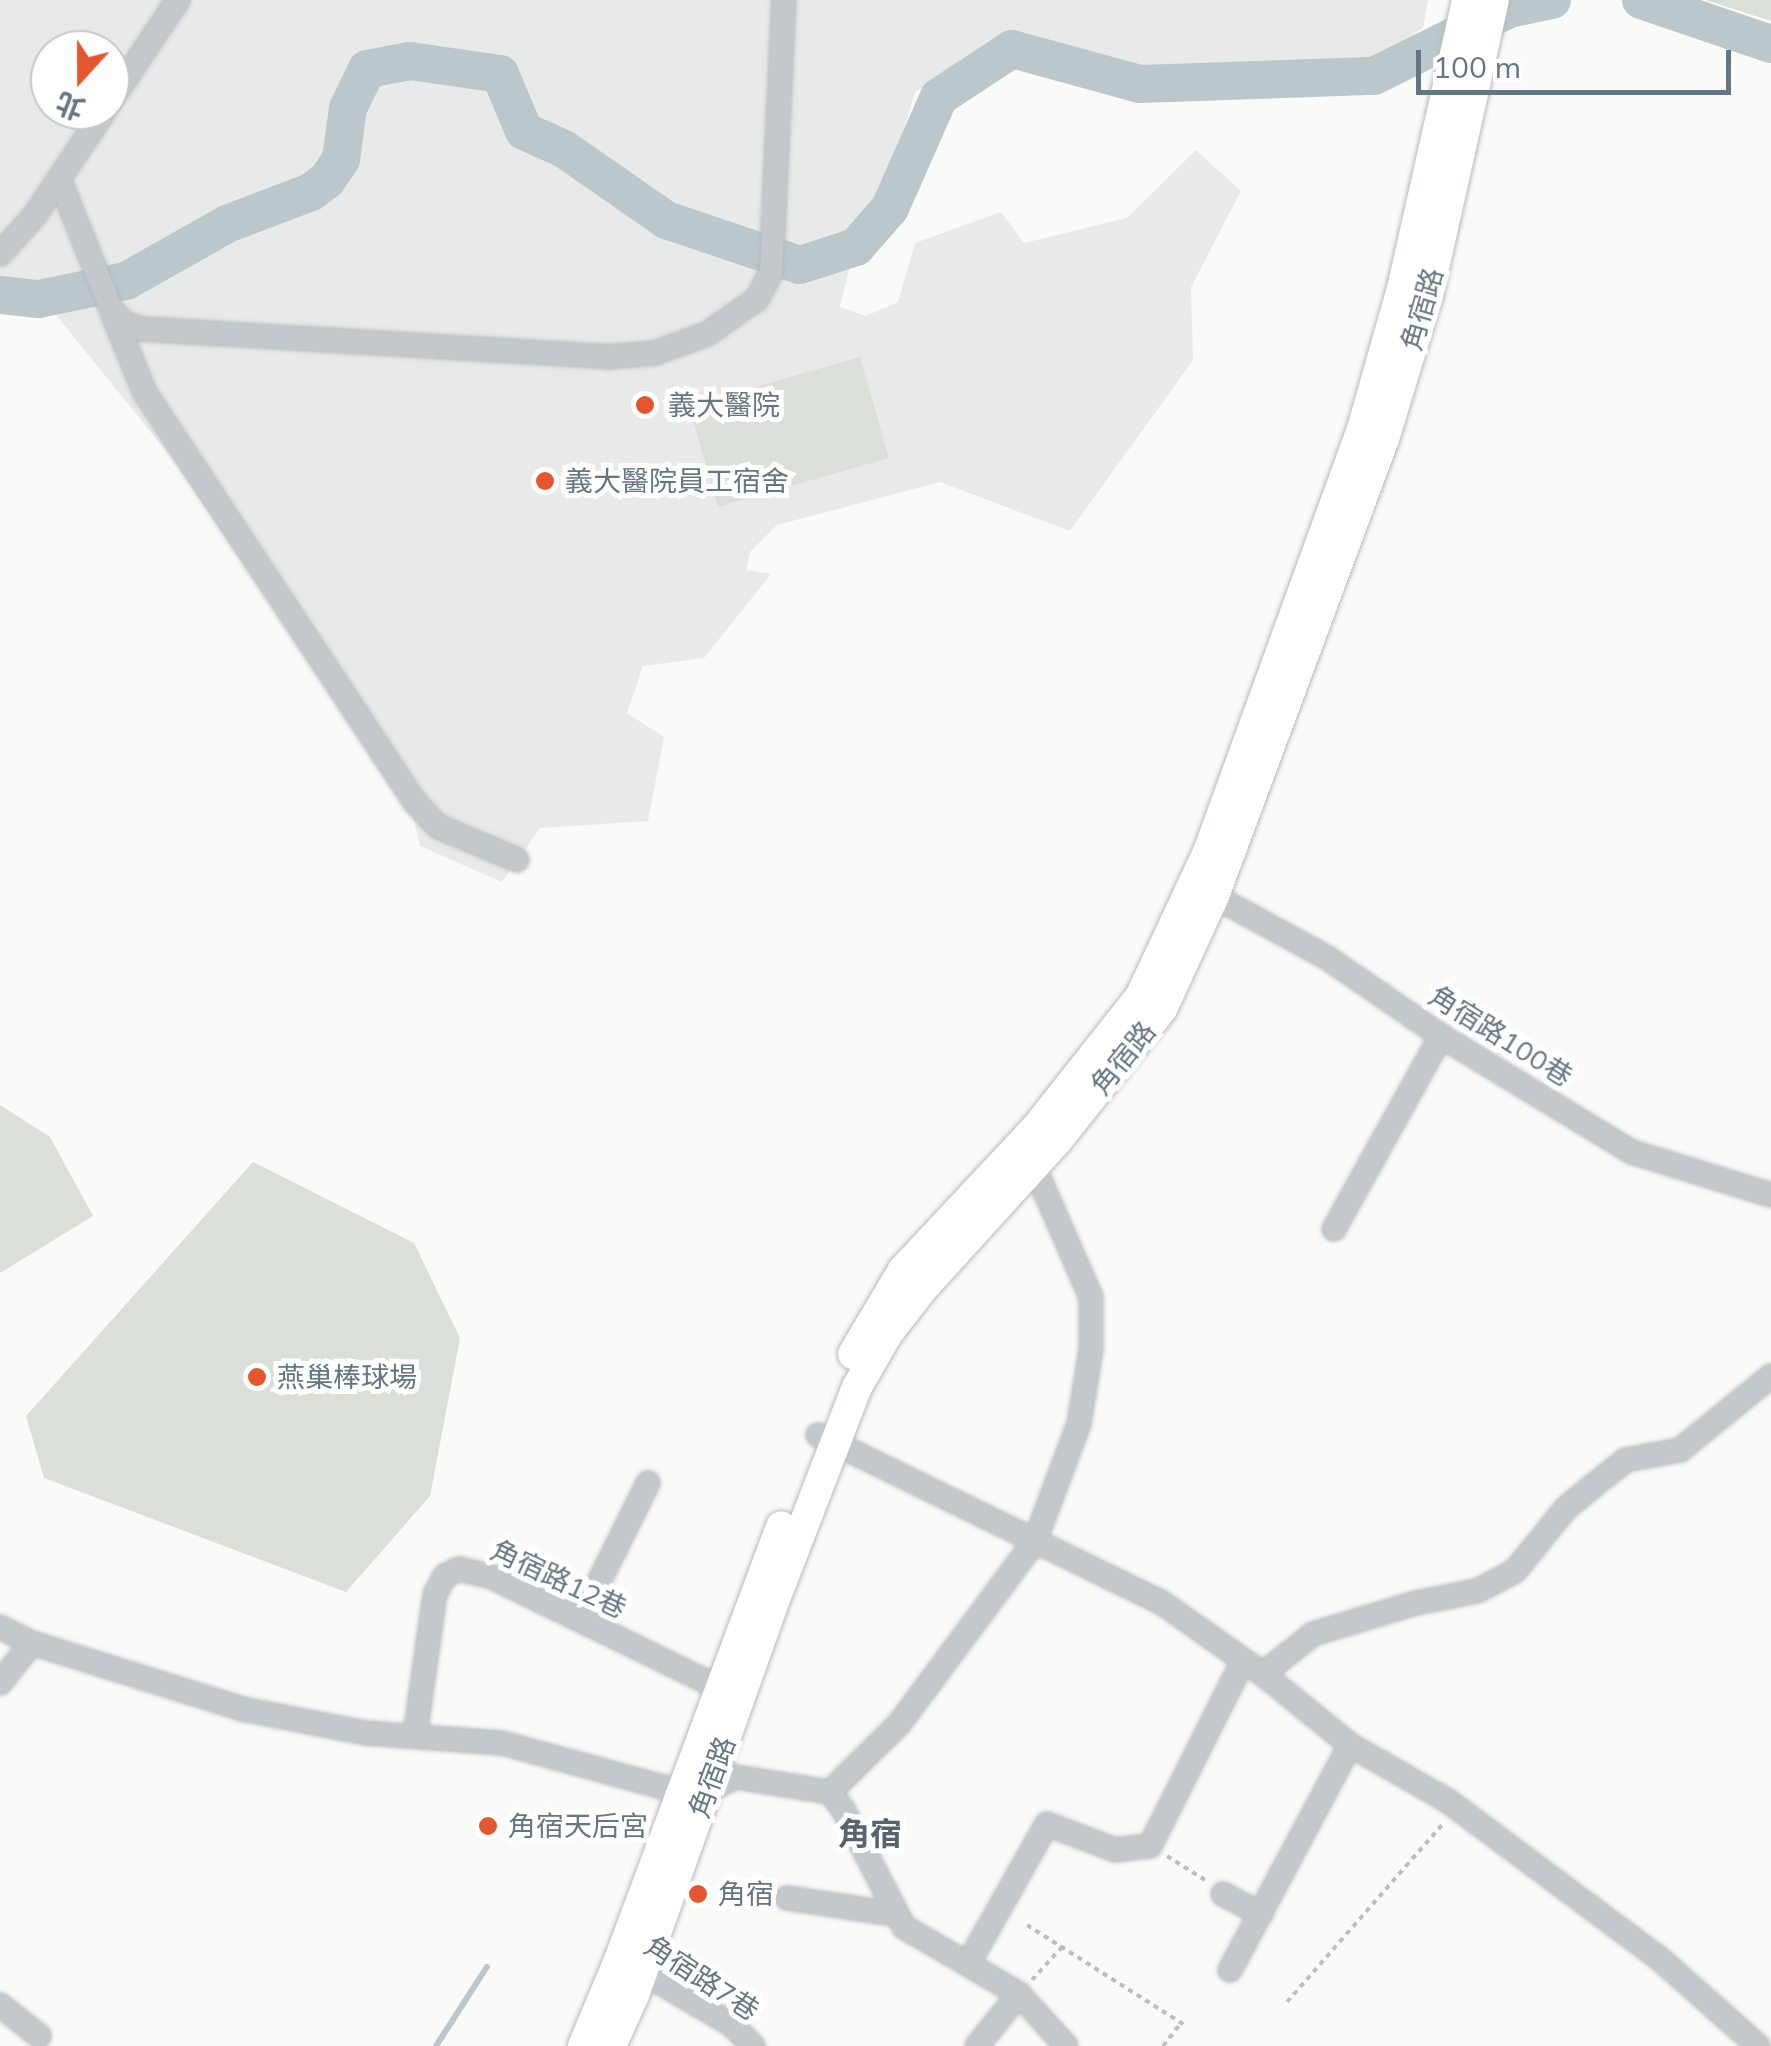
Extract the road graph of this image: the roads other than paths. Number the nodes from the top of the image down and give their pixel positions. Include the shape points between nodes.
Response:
1 (178, 0) edge
2 (784, 0) edge
3 (1466, 0) edge
4 (1494, 0) edge
5 (130, 72) edge
6 (1461, 92) junction
7 (92, 130) edge
8 (59, 179) junction
9 (0, 254) edge
10 (112, 311) junction
11 (517, 860) dead end
12 (1214, 896) junction
13 (1441, 1036) junction
14 (1028, 1154) junction
15 (1771, 1195) edge
16 (1334, 1228) dead end
17 (1771, 1376) edge
18 (826, 1440) junction
19 (648, 1482) dead end
20 (1035, 1541) junction
21 (580, 1620) junction
22 (0, 1628) edge
23 (32, 1643) junction
24 (1243, 1661) junction
25 (1263, 1674) junction
26 (3, 1675) edge
27 (730, 1693) junction
28 (414, 1736) junction
29 (1350, 1745) junction
30 (694, 1792) junction
31 (830, 1792) junction
32 (1222, 1894) road end
33 (787, 1898) dead end
34 (894, 1914) junction
35 (1261, 1914) junction
36 (968, 1964) junction
37 (631, 1966) junction
38 (1230, 1970) dead end
39 (1019, 1994) junction
40 (0, 2005) edge
41 (39, 2036) dead end
42 (583, 2046) edge
43 (611, 2046) edge
44 (753, 2046) edge
45 (977, 2046) edge
46 (1066, 2046) edge
47 (1758, 2046) edge

1 - 5 street
2 - 10 street via 771,273 757,300 707,334 655,352 606,357 142,329
3 - 6 main road, 角宿路
4 - 6 main road, 角宿路 via 1482,63
6 - 12 main road, 角宿路 via 1428,295 1384,439
6 - 14 main road, 角宿路 via 1362,429 1208,852 1140,997
7 - 8 street
8 - 9 street
8 - 10 street
10 - 11 street via 146,393 415,802 437,826
12 - 13 street, 角宿路100巷 via 1326,956
12 - 14 main road, 角宿路 via 1162,1008
13 - 15 street, 角宿路100巷 via 1632,1152
13 - 16 street
14 - 18 main road, 角宿路 via 888,1333
14 - 20 street via 1091,1296 1079,1424
17 - 25 street via 1680,1450 1626,1460 1604,1476 1566,1508 1515,1572 1477,1591 1313,1634
18 - 20 street
18 - 27 main road, 角宿路
19 - 21 street
20 - 24 street via 1161,1602
20 - 31 street via 899,1724
21 - 27 street, 角宿路12巷
21 - 28 street, 角宿路12巷 via 475,1570 446,1576 435,1594
22 - 23 street
23 - 26 street
23 - 28 street via 242,1709
24 - 25 street
24 - 36 street via 1150,1846 1115,1850 1047,1824
25 - 29 street
27 - 30 main road, 角宿路
28 - 30 street via 502,1743
29 - 35 street
29 - 47 street via 1448,1801 1658,1958
30 - 31 street via 736,1777
30 - 37 main road, 角宿路
31 - 34 street
32 - 35 street
33 - 34 street
34 - 36 street via 904,1928
35 - 38 street
36 - 39 street
37 - 42 main road, 角宿路
37 - 43 main road, 角宿路
37 - 44 street, 角宿路7巷 via 732,2026
39 - 45 street
39 - 46 street
40 - 41 street

